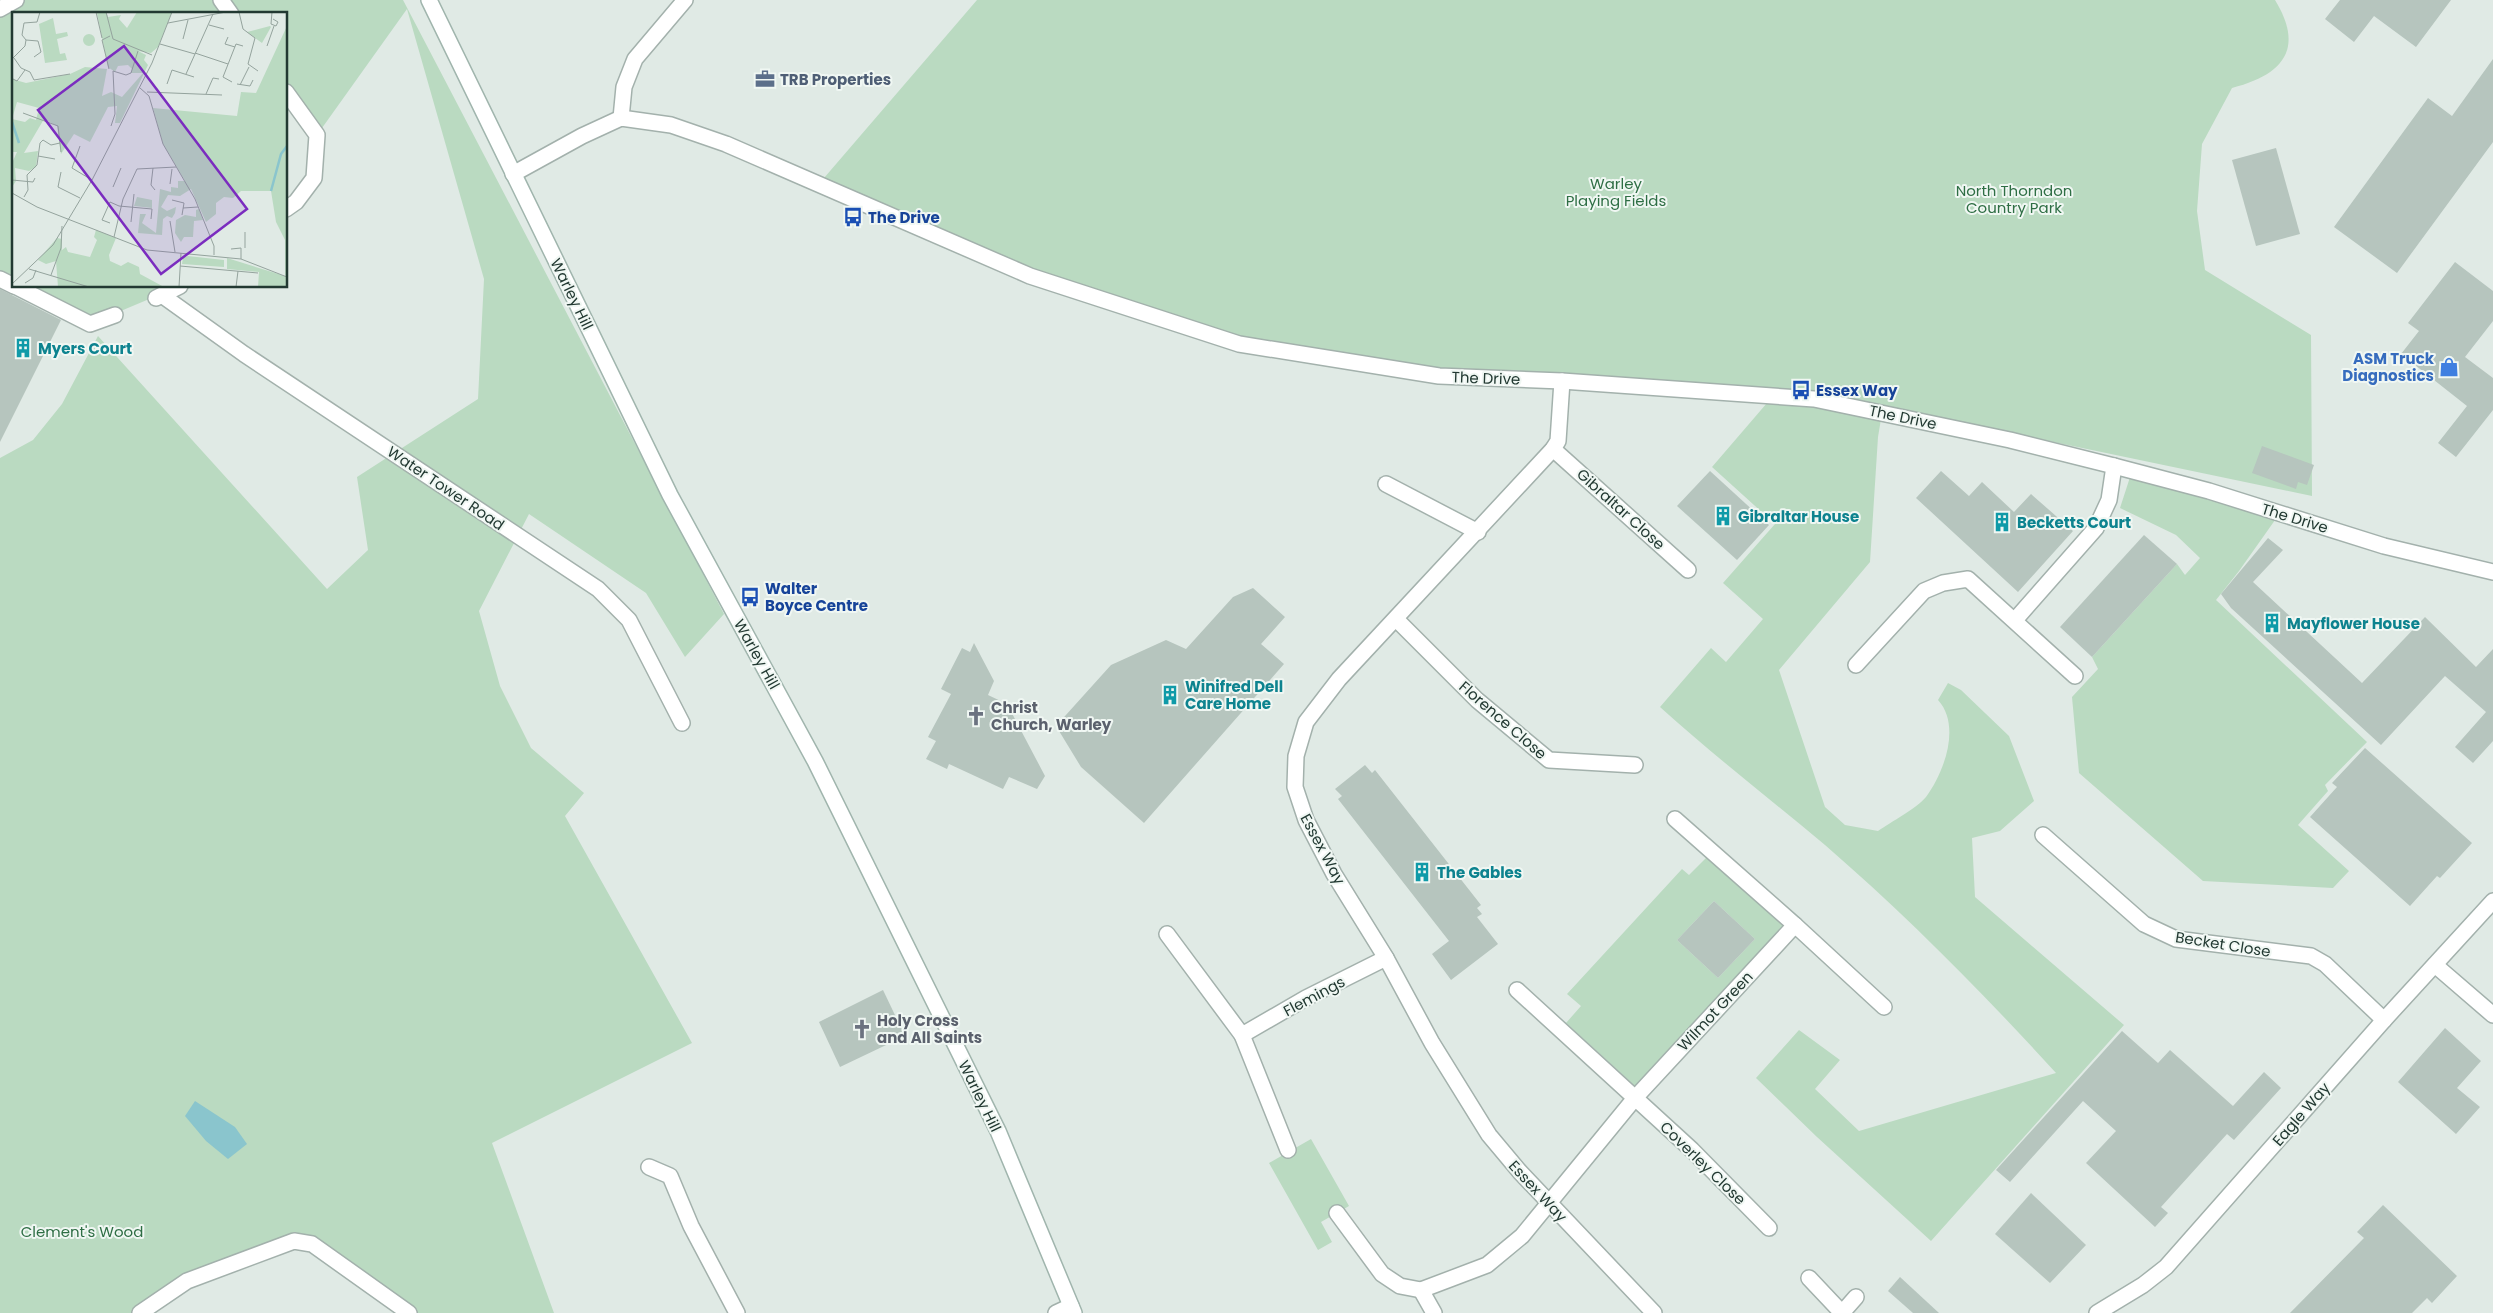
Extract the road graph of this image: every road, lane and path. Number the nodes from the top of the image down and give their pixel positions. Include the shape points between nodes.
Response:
1 (16, 0) edge
2 (221, 0) edge
3 (429, 0) edge
4 (685, 0) edge
5 (0, 9) edge
6 (230, 12) edge
7 (288, 95) edge
8 (621, 118) junction
9 (513, 174) junction
10 (288, 208) edge
11 (0, 279) edge
12 (12, 285) edge
13 (18, 288) edge
14 (176, 288) edge
15 (114, 315) dead end
16 (1562, 381) junction
17 (1553, 448) junction
18 (2114, 466) junction
19 (1386, 484) dead end
20 (1478, 532) junction
21 (1688, 570) dead end
22 (2493, 572) edge
23 (1396, 619) junction
24 (2014, 620) junction
25 (1856, 665) dead end
26 (2075, 676) dead end
27 (682, 722) dead end
28 (1635, 765) dead end
29 (1675, 819) dead end
30 (2043, 835) dead end
31 (2493, 901) edge
32 (1795, 925) junction
33 (1167, 934) dead end
34 (1386, 958) junction
35 (2435, 965) junction
36 (1517, 990) dead end
37 (1884, 1007) dead end
38 (2493, 1015) edge
39 (2384, 1020) junction
40 (1242, 1035) junction
41 (1635, 1098) junction
42 (1288, 1150) dead end
43 (649, 1167) dead end
44 (1550, 1204) junction
45 (1337, 1213) dead end
46 (1769, 1228) dead end
47 (1809, 1278) dead end
48 (1421, 1290) junction
49 (1856, 1296) dead end
50 (1072, 1309) edge
51 (140, 1313) edge
52 (409, 1313) edge
53 (737, 1313) edge
54 (1056, 1313) edge
55 (1434, 1313) edge
56 (1654, 1313) edge
57 (1842, 1313) edge
58 (2097, 1313) edge

1 - 5 street
2 - 6 street
3 - 9 street, Warley Hill
4 - 8 street via 635,59 624,87
7 - 10 street via 317,135 314,178
8 - 9 street
8 - 16 street, The Drive via 671,125 726,144 1030,276 1239,344 1439,376
9 - 50 street, Warley Hill via 670,495 815,761 998,1131
11 - 12 street
13 - 15 street via 90,324
14 - 27 street, Water Tower Road via 160,297 598,589 629,620
16 - 17 street, Essex Way via 1558,441
16 - 18 street, The Drive via 1814,399 2010,440
17 - 20 street, Essex Way
17 - 21 street, Gibraltar Close
18 - 22 street, The Drive via 2218,494 2384,546
18 - 24 street via 2109,500 2096,528
19 - 20 street
20 - 23 street, Essex Way
23 - 28 street, Florence Close via 1477,700 1549,760
23 - 34 street, Essex Way via 1339,680 1306,722 1296,756 1295,787 1306,820 1334,874
24 - 25 street via 1968,579 1943,583 1924,592
24 - 26 street
29 - 32 street
30 - 39 street, Becket Close via 2144,924 2176,939 2312,956 2325,964
31 - 35 street, Eagle Way
32 - 37 street
32 - 41 street, Wilmot Green
33 - 40 street
34 - 40 street, Flemings
34 - 44 street, Essex Way via 1432,1043 1489,1135
35 - 38 street
35 - 39 street, Eagle Way
36 - 41 street
39 - 58 street, Eagle Way via 2166,1267
40 - 42 street
41 - 44 street, Wilmot Green
41 - 46 street, Coverley Close
43 - 53 street via 670,1176 691,1226
44 - 48 street, Wilmot Green via 1522,1236 1487,1265
44 - 56 street, Essex Way
45 - 48 street via 1382,1274 1400,1286
47 - 57 street
48 - 55 street
49 - 57 street
50 - 54 street
51 - 52 street via 187,1281 294,1241 312,1244

